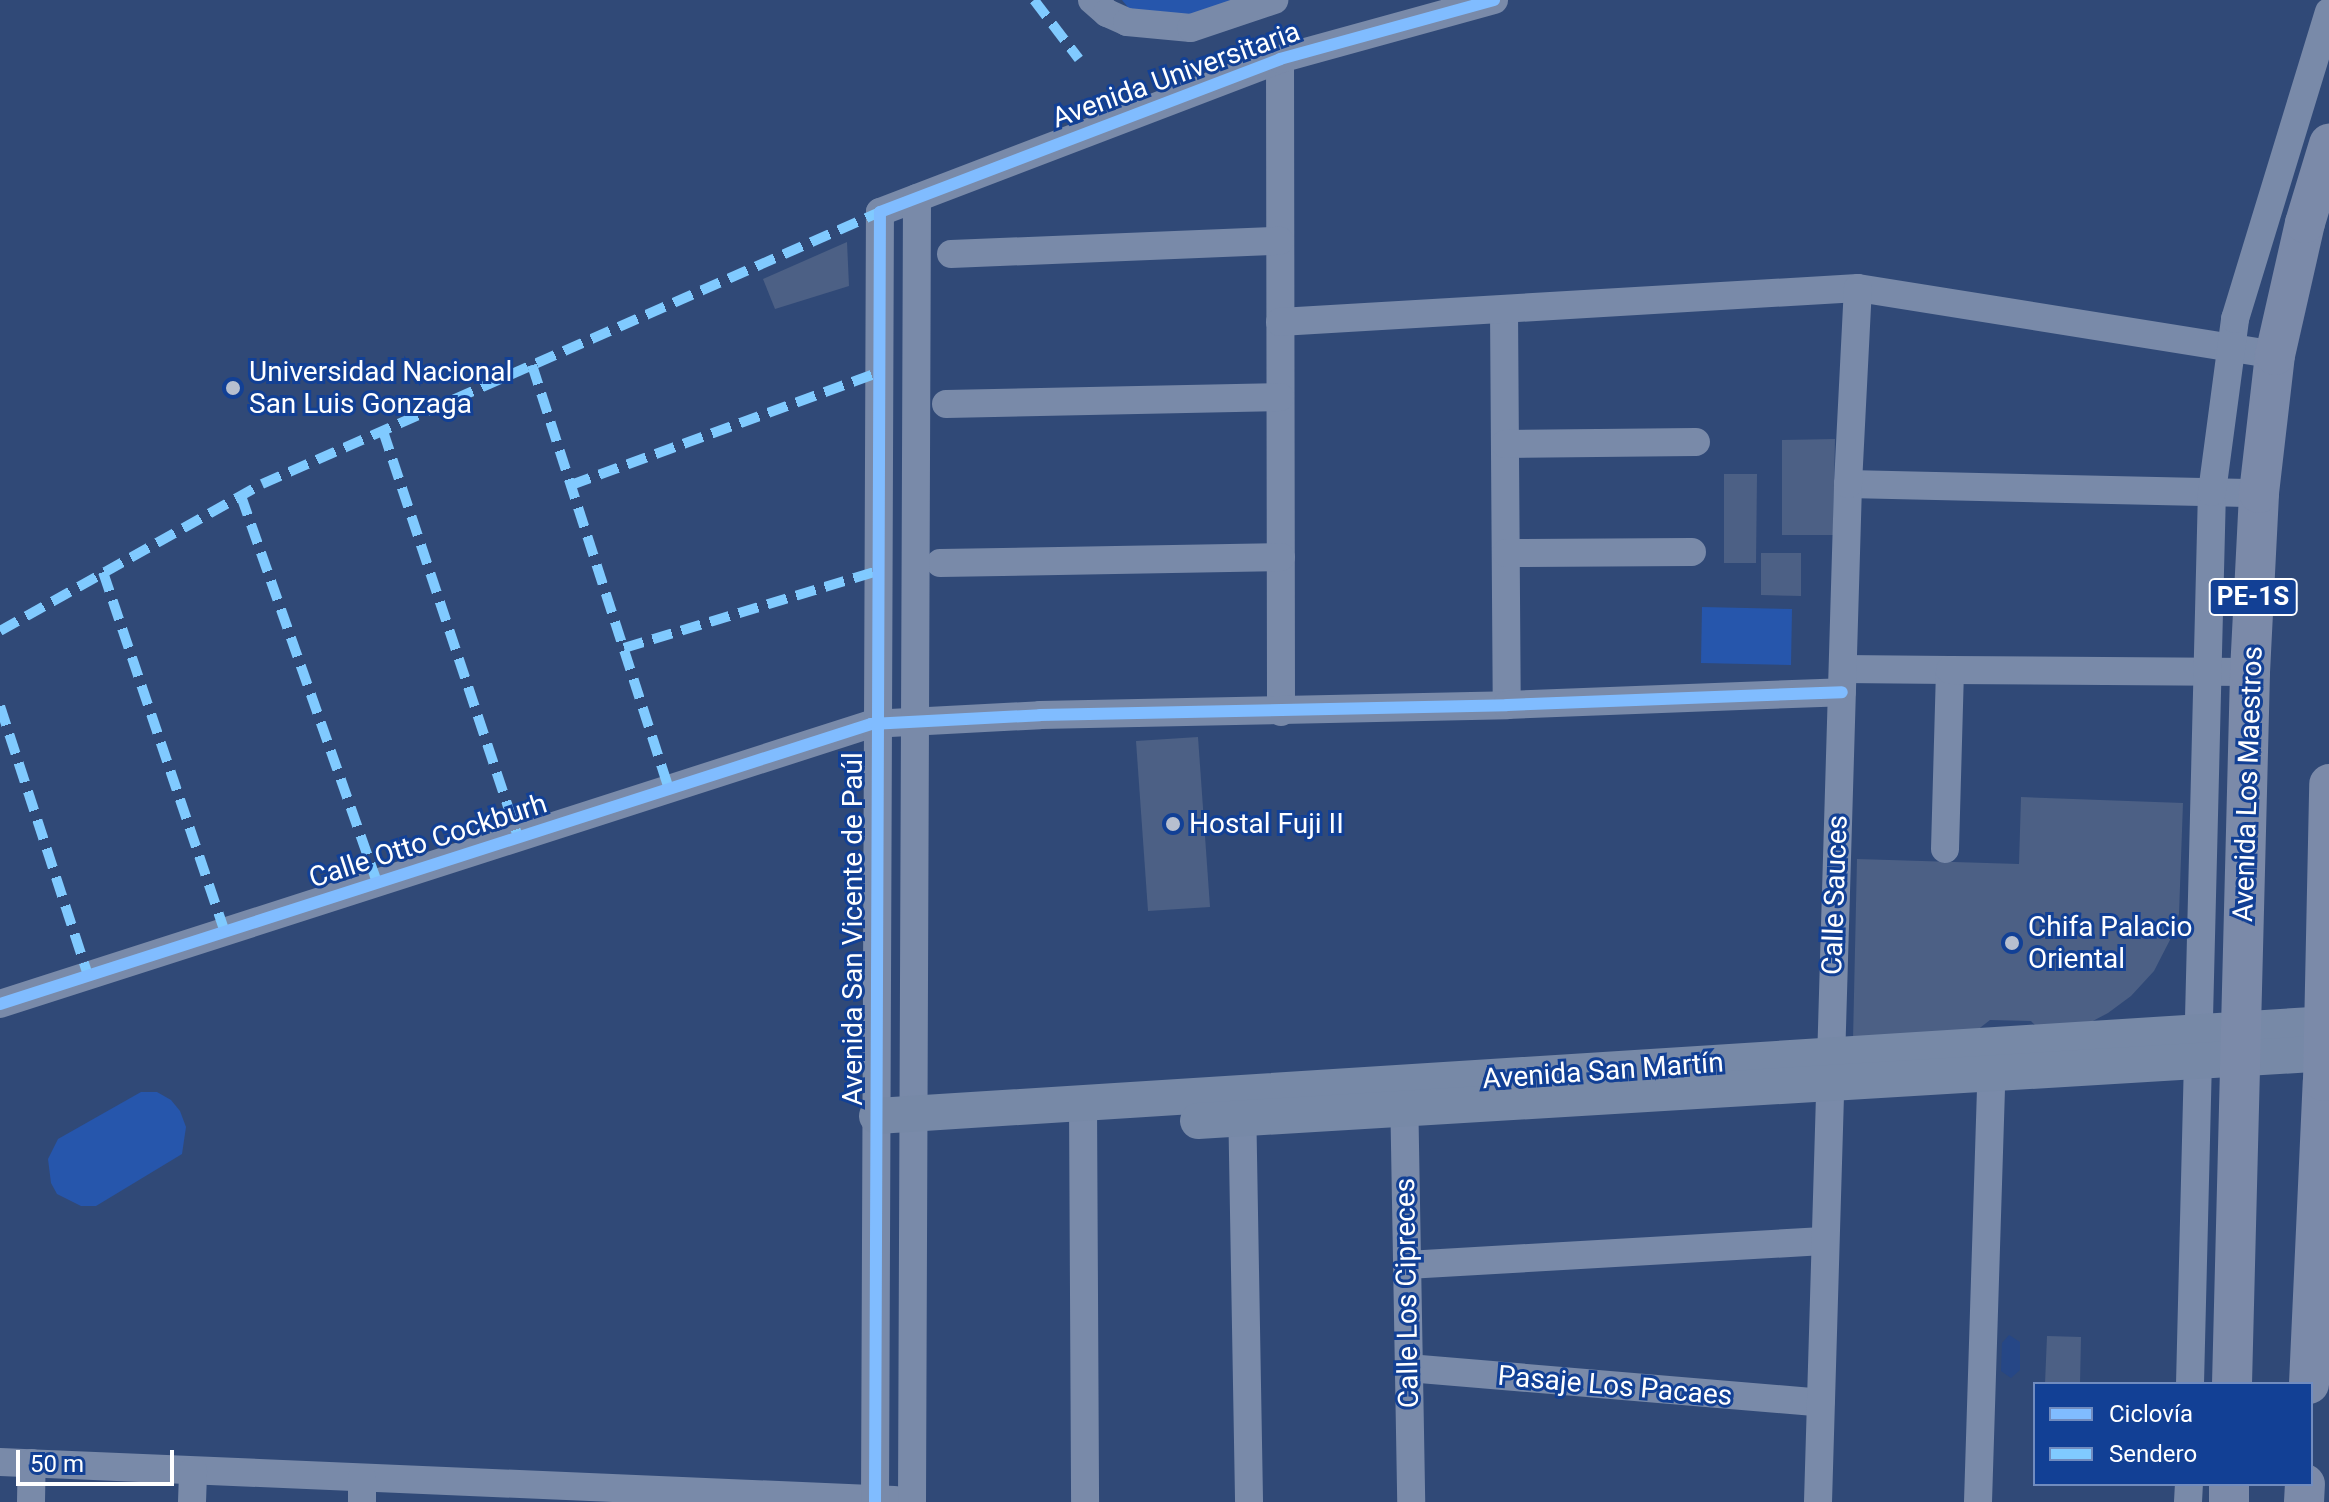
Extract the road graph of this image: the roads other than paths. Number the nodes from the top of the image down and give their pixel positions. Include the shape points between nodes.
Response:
1 (1092, 0) edge
2 (1274, 0) edge
3 (1494, 0) edge
4 (2329, 12) edge
5 (1280, 59) junction
6 (2329, 144) edge
7 (917, 198) junction
8 (880, 212) joint
9 (1280, 241) junction
10 (951, 254) dead end
11 (1858, 288) junction
12 (1504, 310) junction
13 (1280, 322) junction
14 (2229, 348) junction
15 (2275, 355) junction
16 (1280, 397) junction
17 (946, 404) dead end
18 (1696, 442) dead end
19 (1505, 444) junction
20 (1848, 484) junction
21 (2212, 492) junction
22 (2259, 493) junction
23 (1692, 552) dead end
24 (1506, 553) junction
25 (1281, 557) junction
26 (940, 563) dead end
27 (1950, 670) junction
28 (2207, 672) junction
29 (2250, 672) junction
30 (1842, 680) junction
31 (1507, 705) junction
32 (1281, 712) junction
33 (2329, 784) edge
34 (1945, 849) dead end
35 (0, 1004) edge
36 (2326, 1039) edge
37 (2241, 1044) junction
38 (2196, 1048) junction
39 (1992, 1060) junction
40 (1830, 1070) junction
41 (1404, 1097) junction
42 (1243, 1106) junction
43 (1083, 1116) junction
44 (914, 1126) junction
45 (877, 1128) junction
46 (1823, 1241) junction
47 (1407, 1265) junction
48 (1408, 1368) junction
49 (2190, 1382) edge
50 (2232, 1382) edge
51 (2309, 1382) edge
52 (1821, 1403) junction
53 (0, 1462) edge
54 (32, 1463) junction
55 (193, 1471) junction
56 (362, 1490) edge
57 (532, 1493) edge
58 (699, 1497) edge
59 (877, 1500) edge
60 (31, 1502) edge
61 (192, 1502) edge
62 (912, 1502) edge
63 (925, 1502) edge
64 (1085, 1502) edge
65 (1249, 1502) edge
66 (1411, 1502) edge
67 (1818, 1502) edge
68 (1978, 1502) edge

1 - 2 street via 1127,22 1191,28
3 - 5 street, Avenida Universitaria
4 - 14 street
5 - 7 street, Avenida Universitaria
5 - 9 street
6 - 15 highway, Avenida Los Maestros / PE-1S
7 - 8 street, Avenida Universitaria
7 - 44 street
8 - 45 street, Avenida San Vicente de Paúl
9 - 10 street
9 - 13 street
11 - 12 street
11 - 14 street
11 - 20 street, Calle Sauces
12 - 13 street
12 - 19 street
13 - 16 street
14 - 15 street
14 - 21 street
15 - 22 highway, Avenida Los Maestros / PE-1S
16 - 17 street
16 - 25 street
18 - 19 street
19 - 24 street
20 - 21 street
20 - 30 street, Calle Sauces
21 - 22 street
21 - 28 street
22 - 29 highway, Avenida Los Maestros / PE-1S
23 - 24 street
24 - 31 street
25 - 26 street
25 - 32 street
27 - 28 street, Calle Otto Cockburh
27 - 30 street, Calle Otto Cockburh
27 - 34 street
28 - 29 street, Calle Otto Cockburh
28 - 38 street
29 - 37 highway, Avenida Los Maestros / PE-1S
30 - 31 street, Calle Otto Cockburh
30 - 40 street, Calle Sauces
31 - 32 street, Calle Otto Cockburh
32 - 35 street, Calle Otto Cockburh via 1040,715 871,724
33 - 36 highway
36 - 37 main road, Avenida San Martín
36 - 51 highway
37 - 38 main road, Avenida San Martín
37 - 50 highway, Avenida Los Maestros / PE-1S
38 - 39 main road, Avenida San Martín
38 - 49 street
39 - 40 main road, Avenida San Martín
39 - 68 street
40 - 41 main road, Avenida San Martín
40 - 46 street, Calle Sauces
41 - 42 main road, Avenida San Martín
41 - 47 street, Calle Los Cipreces
42 - 43 main road, Avenida San Martín
42 - 65 street
43 - 44 main road, Avenida San Martín
43 - 64 street
44 - 45 main road, Avenida San Martín
44 - 62 street
45 - 59 street, Avenida San Vicente de Paúl
46 - 47 street
46 - 52 street, Calle Sauces
47 - 48 street, Calle Los Cipreces
48 - 52 street, Pasaje Los Pacaes
48 - 66 street, Calle Los Cipreces
52 - 67 street, Calle Sauces
53 - 54 street
54 - 55 street
54 - 60 street
55 - 56 street
55 - 61 street
56 - 57 street
57 - 58 street
58 - 59 street
59 - 62 street
62 - 63 street

